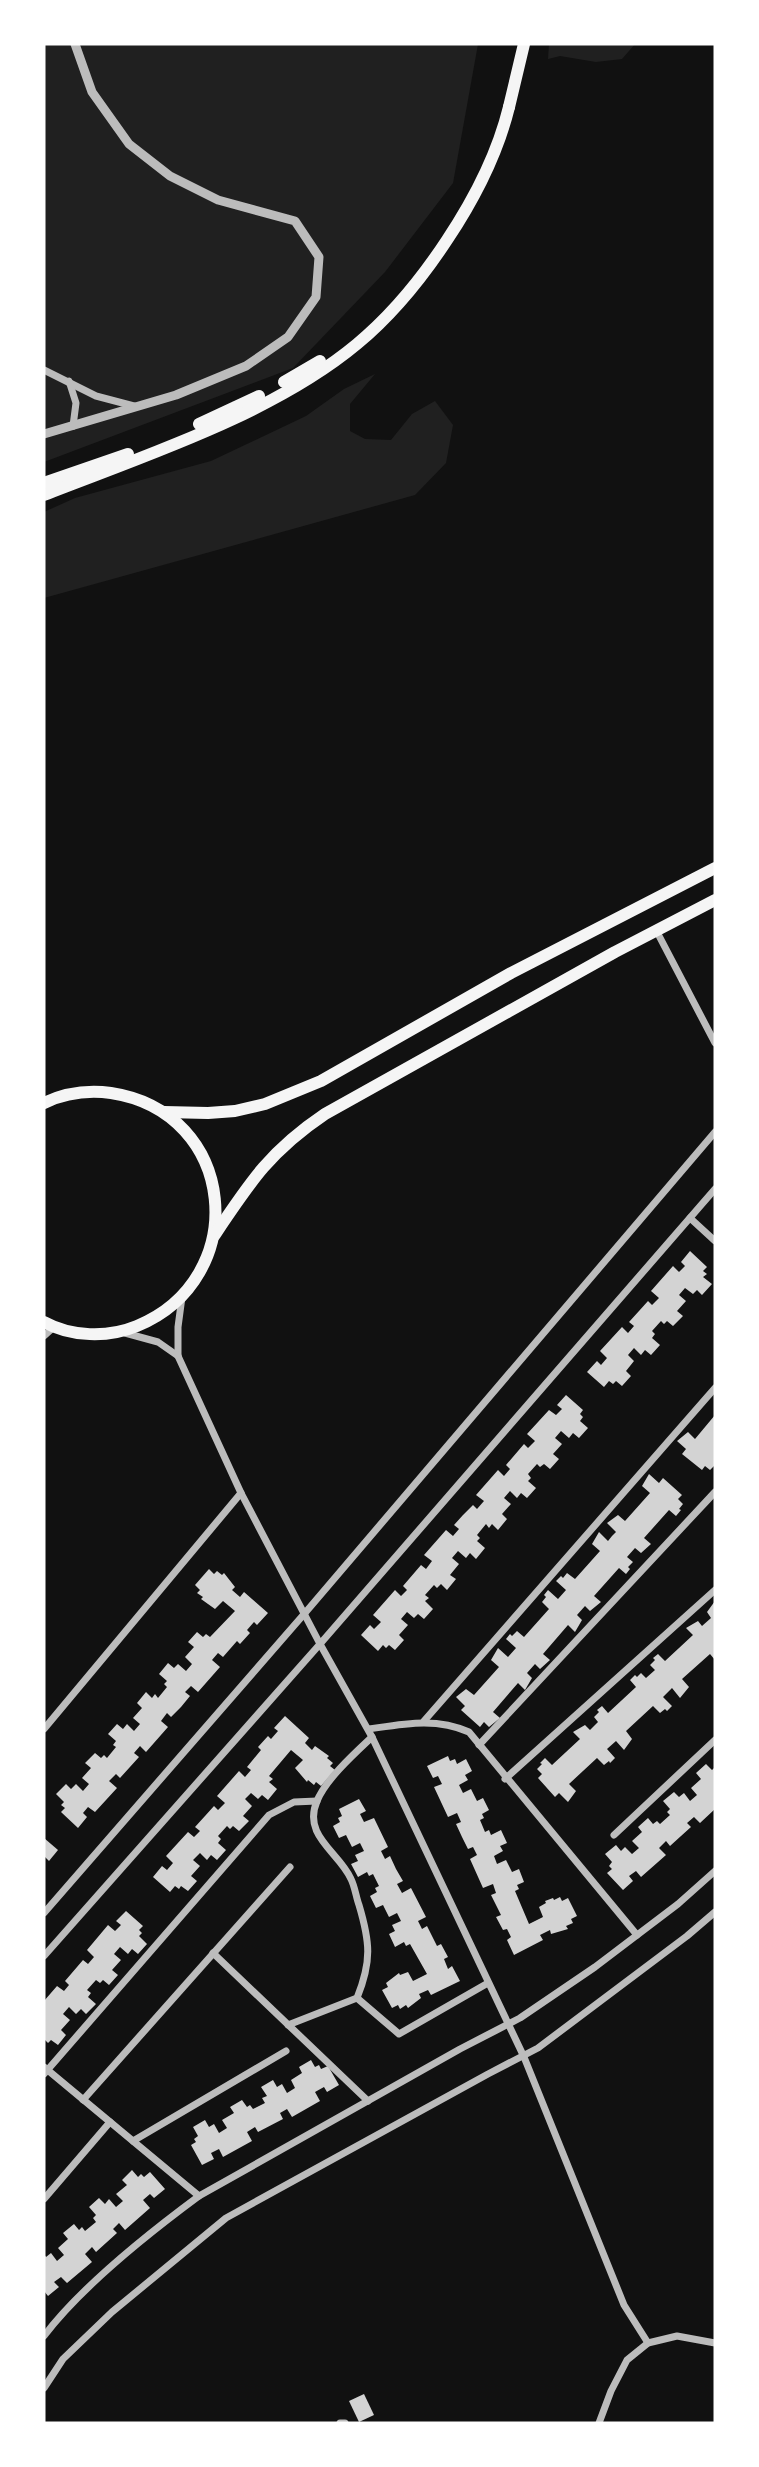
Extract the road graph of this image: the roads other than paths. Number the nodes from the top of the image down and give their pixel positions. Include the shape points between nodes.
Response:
1 (75, 44) edge
2 (524, 44) edge
3 (509, 107) junction
4 (44, 370) edge
5 (69, 381) junction
6 (141, 407) junction
7 (73, 426) junction
8 (44, 434) edge
9 (44, 483) edge
10 (44, 495) edge
11 (715, 868) edge
12 (715, 900) edge
13 (656, 930) junction
14 (715, 1043) edge
15 (44, 1104) edge
16 (164, 1112) junction
17 (715, 1132) edge
18 (715, 1189) edge
19 (691, 1218) junction
20 (214, 1236) junction
21 (715, 1241) edge
22 (182, 1297) junction
23 (46, 1328) edge
24 (122, 1332) junction
25 (178, 1356) junction
26 (715, 1388) edge
27 (715, 1492) edge
28 (241, 1493) junction
29 (715, 1590) edge
30 (305, 1613) junction
31 (320, 1644) junction
32 (424, 1721) junction
33 (44, 1729) edge
34 (370, 1733) junction
35 (715, 1740) edge
36 (479, 1745) junction
37 (505, 1779) junction
38 (317, 1801) junction
39 (614, 1835) dead end
40 (290, 1867) dead end
41 (715, 1871) edge
42 (715, 1912) edge
43 (44, 1913) edge
44 (637, 1936) junction
45 (213, 1953) junction
46 (44, 1956) edge
47 (488, 1983) junction
48 (357, 1998) junction
49 (288, 2025) junction
50 (508, 2025) junction
51 (286, 2051) dead end
52 (524, 2057) junction
53 (45, 2070) edge
54 (83, 2100) junction
55 (368, 2101) junction
56 (110, 2122) junction
57 (133, 2141) junction
58 (199, 2196) junction
59 (44, 2199) edge
60 (44, 2336) edge
61 (648, 2343) junction
62 (715, 2343) edge
63 (44, 2388) edge
64 (599, 2423) edge

1 - 6 street via 92,92 129,144 170,176 218,200 295,221 319,257 316,297 288,337 246,366
2 - 3 main road
3 - 9 main road via 460,210 399,292 352,339 309,369 207,421
3 - 10 main road via 490,165 457,225 429,268 358,344 312,377 240,415
4 - 5 street
5 - 6 street via 111,401
5 - 7 street via 76,403
6 - 7 street
7 - 8 street
11 - 16 main road via 511,973 321,1081 235,1111
12 - 13 main road
13 - 14 street
13 - 20 main road via 325,1114 258,1172
15 - 16 main road via 94,1091 130,1096
16 - 20 main road via 190,1136 208,1167 216,1201
17 - 30 street
18 - 19 street
19 - 21 street
19 - 31 street
20 - 22 main road via 203,1269
22 - 24 main road via 155,1319
22 - 25 street
23 - 24 main road via 88,1334
24 - 25 street via 147,1337
25 - 28 street
26 - 32 street
27 - 36 street
28 - 30 street
28 - 33 street
29 - 37 street
30 - 31 street
30 - 43 street
31 - 34 street
31 - 46 street
32 - 34 street
32 - 36 street via 453,1725 469,1732
34 - 38 street
34 - 47 street
35 - 39 street
36 - 37 street
37 - 44 street
38 - 48 street via 315,1831 351,1878 369,1938 365,1978
38 - 53 street via 295,1802 269,1815
40 - 45 street
41 - 44 street
42 - 52 street
44 - 50 street
45 - 49 street
45 - 54 street
47 - 48 street via 399,2034
47 - 50 street
48 - 49 street
49 - 55 street
50 - 52 street
50 - 55 street
51 - 57 street
52 - 61 street via 624,2305
52 - 63 street via 226,2218 112,2312 63,2360
53 - 54 street
54 - 56 street
55 - 58 street
56 - 57 street
56 - 59 street
57 - 58 street
58 - 60 street via 92,2285
61 - 62 street via 677,2336
61 - 64 street via 627,2360

